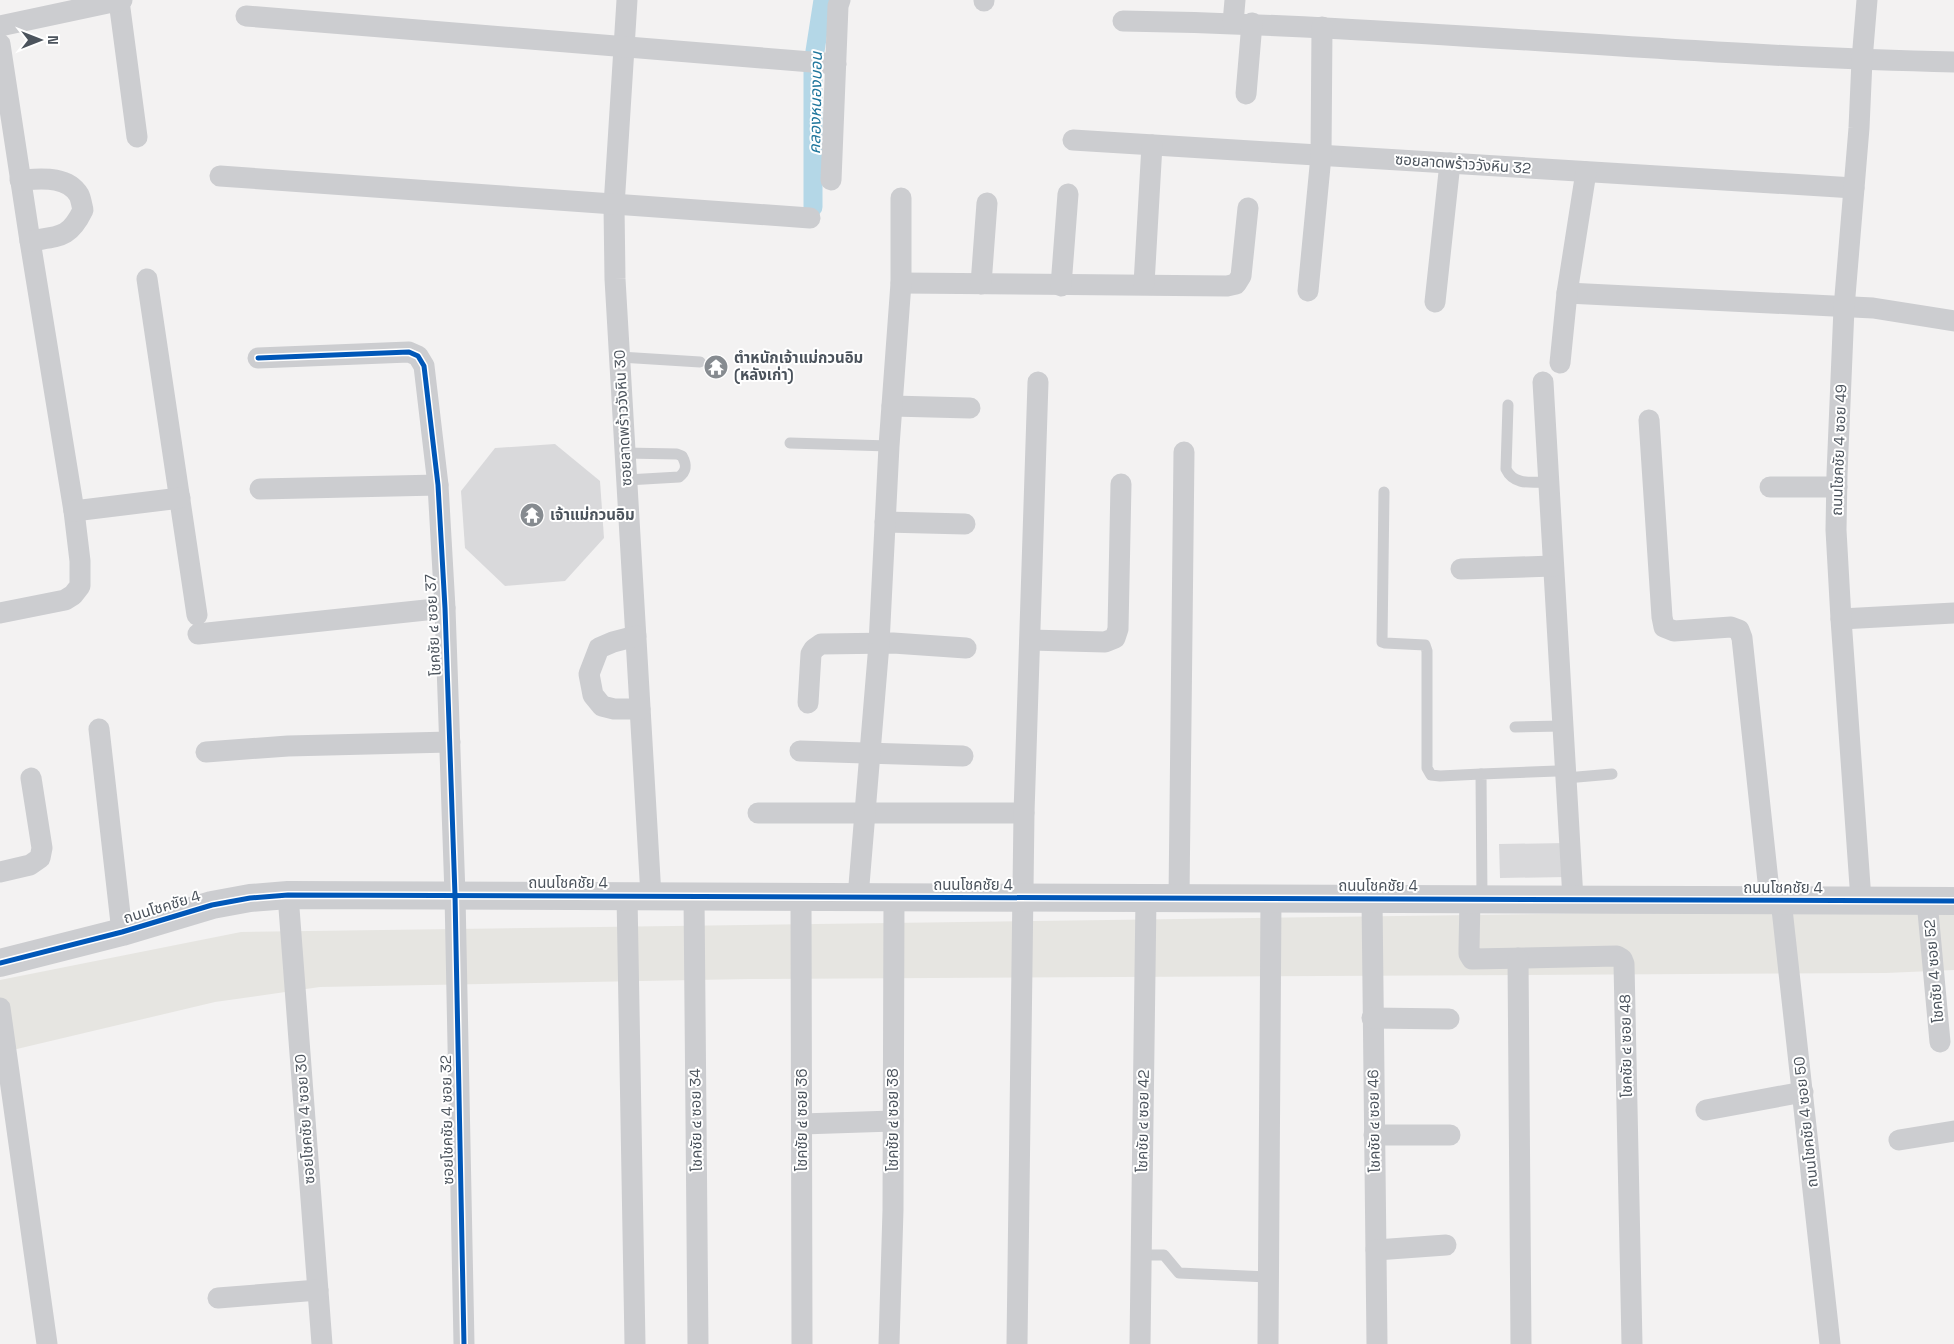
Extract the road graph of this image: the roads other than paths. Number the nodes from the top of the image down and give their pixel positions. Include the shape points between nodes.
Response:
1 (120, 0) edge
2 (627, 0) edge
3 (840, 0) edge
4 (1235, 0) edge
5 (1867, 0) edge
6 (52, 8) edge
7 (246, 16) dead end
8 (1123, 21) dead end
9 (1242, 23) junction
10 (0, 26) edge
11 (1322, 27) junction
12 (0, 44) edge
13 (624, 47) junction
14 (1862, 60) junction
15 (1954, 62) edge
16 (820, 63) junction
17 (1246, 94) dead end
18 (138, 137) dead end
19 (1073, 140) dead end
20 (1152, 145) junction
21 (1321, 156) junction
22 (1450, 163) junction
23 (1586, 172) junction
24 (220, 176) dead end
25 (20, 180) junction
26 (831, 180) dead end
27 (1854, 188) junction
28 (1068, 194) dead end
29 (901, 198) dead end
30 (986, 203) dead end
31 (614, 206) junction
32 (1248, 208) dead end
33 (810, 218) dead end
34 (30, 241) junction
35 (147, 279) dead end
36 (900, 283) junction
37 (981, 284) junction
38 (1144, 284) junction
39 (1061, 286) junction
40 (1308, 291) dead end
41 (1567, 293) junction
42 (1435, 302) dead end
43 (1844, 308) junction
44 (1954, 321) edge
45 (620, 357) junction
46 (258, 358) dead end
47 (700, 362) dead end
48 (1560, 363) dead end
49 (1038, 382) dead end
50 (1543, 382) dead end
51 (1508, 405) dead end
52 (892, 406) junction
53 (970, 408) dead end
54 (1649, 420) dead end
55 (790, 443) dead end
56 (889, 446) junction
57 (1184, 452) dead end
58 (625, 453) junction
59 (627, 480) junction
60 (1548, 482) junction
61 (1120, 484) dead end
62 (438, 486) junction
63 (1770, 487) dead end
64 (1836, 487) junction
65 (260, 489) dead end
66 (1384, 492) dead end
67 (180, 498) junction
68 (74, 511) junction
69 (885, 522) junction
70 (964, 524) dead end
71 (1552, 566) junction
72 (1461, 569) dead end
73 (445, 608) junction
74 (0, 613) edge
75 (1954, 613) edge
76 (1841, 619) junction
77 (636, 636) junction
78 (1030, 640) junction
79 (879, 644) junction
80 (966, 648) dead end
81 (808, 703) dead end
82 (640, 709) junction
83 (1562, 726) junction
84 (1515, 727) dead end
85 (99, 729) dead end
86 (450, 742) junction
87 (800, 751) dead end
88 (206, 752) dead end
89 (869, 753) junction
90 (963, 756) dead end
91 (1481, 774) junction
92 (1561, 774) junction
93 (1612, 774) dead end
94 (32, 778) dead end
95 (865, 812) junction
96 (758, 813) dead end
97 (1024, 813) junction
98 (0, 872) edge
99 (288, 894) junction
100 (455, 895) junction
101 (639, 896) junction
102 (694, 896) junction
103 (801, 897) junction
104 (858, 897) junction
105 (894, 897) junction
106 (1023, 898) junction
107 (1146, 898) junction
108 (1179, 898) junction
109 (1271, 898) junction
110 (1372, 899) junction
111 (1476, 899) junction
112 (1573, 900) junction
113 (1775, 900) junction
114 (1861, 900) junction
115 (1927, 901) junction
116 (1954, 901) edge
117 (122, 932) junction
118 (1518, 958) junction
119 (0, 963) edge
120 (0, 1008) edge
121 (1372, 1018) junction
122 (1449, 1019) dead end
123 (1940, 1042) dead end
124 (1803, 1092) junction
125 (1706, 1110) dead end
126 (893, 1121) junction
127 (802, 1124) junction
128 (1954, 1131) edge
129 (1374, 1135) junction
130 (1450, 1135) dead end
131 (1899, 1140) dead end
132 (1446, 1245) dead end
133 (1376, 1250) junction
134 (1141, 1255) junction
135 (1268, 1277) junction
136 (318, 1290) junction
137 (218, 1298) dead end
138 (48, 1344) edge
139 (322, 1344) edge
140 (464, 1344) edge
141 (635, 1344) edge
142 (698, 1344) edge
143 (802, 1344) edge
144 (889, 1344) edge
145 (1018, 1344) edge
146 (1140, 1344) edge
147 (1268, 1344) edge
148 (1377, 1344) edge
149 (1521, 1344) edge
150 (1632, 1344) edge
151 (1830, 1344) edge

1 - 6 street
1 - 18 street
2 - 13 street, ซอยลาดพร้าววังหิน 30
3 - 16 street
4 - 9 street
5 - 14 street, ถนนโชคชัย 4 ซอย 49
6 - 10 street
7 - 13 street
8 - 9 street
9 - 11 street
9 - 17 street
11 - 14 street
11 - 21 street
12 - 25 street
13 - 16 street
13 - 31 street, ซอยลาดพร้าววังหิน 30
14 - 15 street
14 - 27 street, ถนนโชคชัย 4 ซอย 49
16 - 26 street
19 - 20 street, ซอยลาดพร้าววังหิน 32
20 - 21 street, ซอยลาดพร้าววังหิน 32
20 - 38 street
21 - 22 street, ซอยลาดพร้าววังหิน 32
21 - 40 street
22 - 23 street, ซอยลาดพร้าววังหิน 32
22 - 42 street
23 - 27 street, ซอยลาดพร้าววังหิน 32
23 - 41 street
24 - 31 street
25 - 34 street
25 - 34 street via 51,178 68,184 78,194 83,210 76,224 65,234
27 - 43 street, ถนนโชคชัย 4 ซอย 49
28 - 39 street
29 - 36 street
30 - 37 street
31 - 33 street
31 - 45 street, ซอยลาดพร้าววังหิน 30
32 - 38 street via 1241,276 1236,284
34 - 68 street
35 - 67 street
36 - 37 street
36 - 52 street
37 - 39 street
38 - 39 street
41 - 43 street
41 - 48 street
43 - 44 street via 1873,308
43 - 64 street, ถนนโชคชัย 4 ซอย 49
45 - 47 lane
45 - 58 street, ซอยลาดพร้าววังหิน 30
46 - 62 street, โชคชัย ๔ ซอย 37 via 409,352 418,356 424,366
49 - 78 street
50 - 60 street
51 - 60 lane via 1506,469 1509,476 1519,482
52 - 53 street
52 - 56 street
54 - 113 street, ถนนโชคชัย 4 ซอย 50 via 1664,627 1674,631 1732,627 1739,630
55 - 56 lane
56 - 69 street
57 - 108 street
58 - 59 street, ซอยลาดพร้าววังหิน 30
58 - 59 lane via 677,454 682,456 686,467 679,477
59 - 77 street, ซอยลาดพร้าววังหิน 30
60 - 71 street
61 - 78 street via 1116,638 1105,642
62 - 65 street
62 - 73 street, โชคชัย ๔ ซอย 37
63 - 64 street
64 - 76 street, ถนนโชคชัย 4 ซอย 49
66 - 91 lane via 1382,642 1425,646 1427,651 1428,768 1431,775
67 - 68 street
67 - 73 street via 197,624
68 - 74 street via 80,586 73,596
69 - 70 street
69 - 79 street
71 - 72 street
71 - 83 street
73 - 86 street, โชคชัย ๔ ซอย 37
75 - 76 street
76 - 114 street, ถนนโชคชัย 4 ซอย 49
77 - 82 street, ซอยลาดพร้าววังหิน 30
77 - 82 street via 599,648 589,674 593,695 602,706 614,710
78 - 97 street
79 - 80 street
79 - 81 street via 821,644 814,649
79 - 89 street
82 - 101 street, ซอยลาดพร้าววังหิน 30
83 - 84 lane
83 - 92 street
85 - 117 street
86 - 88 street
86 - 100 street, โชคชัย ๔ ซอย 37
87 - 89 street
89 - 90 street
89 - 95 street
91 - 92 lane
91 - 111 lane
92 - 93 lane
92 - 112 street
94 - 98 street via 42,848 40,858 30,866
95 - 96 street
95 - 97 street
95 - 104 street
97 - 106 street
99 - 100 street, ถนนโชคชัย 4
99 - 117 street, ถนนโชคชัย 4 via 212,905
99 - 136 street, ซอยโชคชัย 4 ซอย 30
100 - 101 street, ถนนโชคชัย 4
100 - 140 street, ซอยโชคชัย 4 ซอย 32
101 - 102 street, ถนนโชคชัย 4
101 - 141 street, ซอยลาดพร้าววังหิน 30
102 - 103 street, ถนนโชคชัย 4
102 - 142 street, โชคชัย ๔ ซอย 34
103 - 104 street, ถนนโชคชัย 4
103 - 127 street, โชคชัย ๔ ซอย 36
104 - 105 street, ถนนโชคชัย 4
105 - 106 street, ถนนโชคชัย 4
105 - 126 street, โชคชัย ๔ ซอย 38
106 - 107 street, ถนนโชคชัย 4
106 - 145 street
107 - 108 street, ถนนโชคชัย 4
107 - 134 street, โชคชัย ๔ ซอย 42
108 - 109 street, ถนนโชคชัย 4
109 - 110 street, ถนนโชคชัย 4
109 - 135 street
110 - 111 street, ถนนโชคชัย 4
110 - 121 street, โชคชัย ๔ ซอย 46
111 - 112 street, ถนนโชคชัย 4
111 - 118 street, โชคชัย ๔ ซอย 48 via 1469,954 1478,959
112 - 113 street, ถนนโชคชัย 4
113 - 114 street, ถนนโชคชัย 4
113 - 124 street, ถนนโชคชัย 4 ซอย 50
114 - 115 street, ถนนโชคชัย 4
115 - 116 street, ถนนโชคชัย 4
115 - 123 street, โชคชัย 4 ซอย 52
117 - 119 street, ถนนโชคชัย 4
118 - 149 street
118 - 150 street, โชคชัย ๔ ซอย 48 via 1617,956 1624,964
120 - 138 street
121 - 122 street
121 - 129 street, โชคชัย ๔ ซอย 46
124 - 125 street
124 - 151 street, ถนนโชคชัย 4 ซอย 50
126 - 127 street
126 - 144 street, โชคชัย ๔ ซอย 38
127 - 143 street, โชคชัย ๔ ซอย 36
128 - 131 street
129 - 130 street
129 - 133 street, โชคชัย ๔ ซอย 46
132 - 133 street
133 - 148 street, โชคชัย ๔ ซอย 46
134 - 135 lane via 1164,1255 1179,1273
134 - 146 street, โชคชัย ๔ ซอย 42
135 - 147 street
136 - 137 street
136 - 139 street, ซอยโชคชัย 4 ซอย 30

